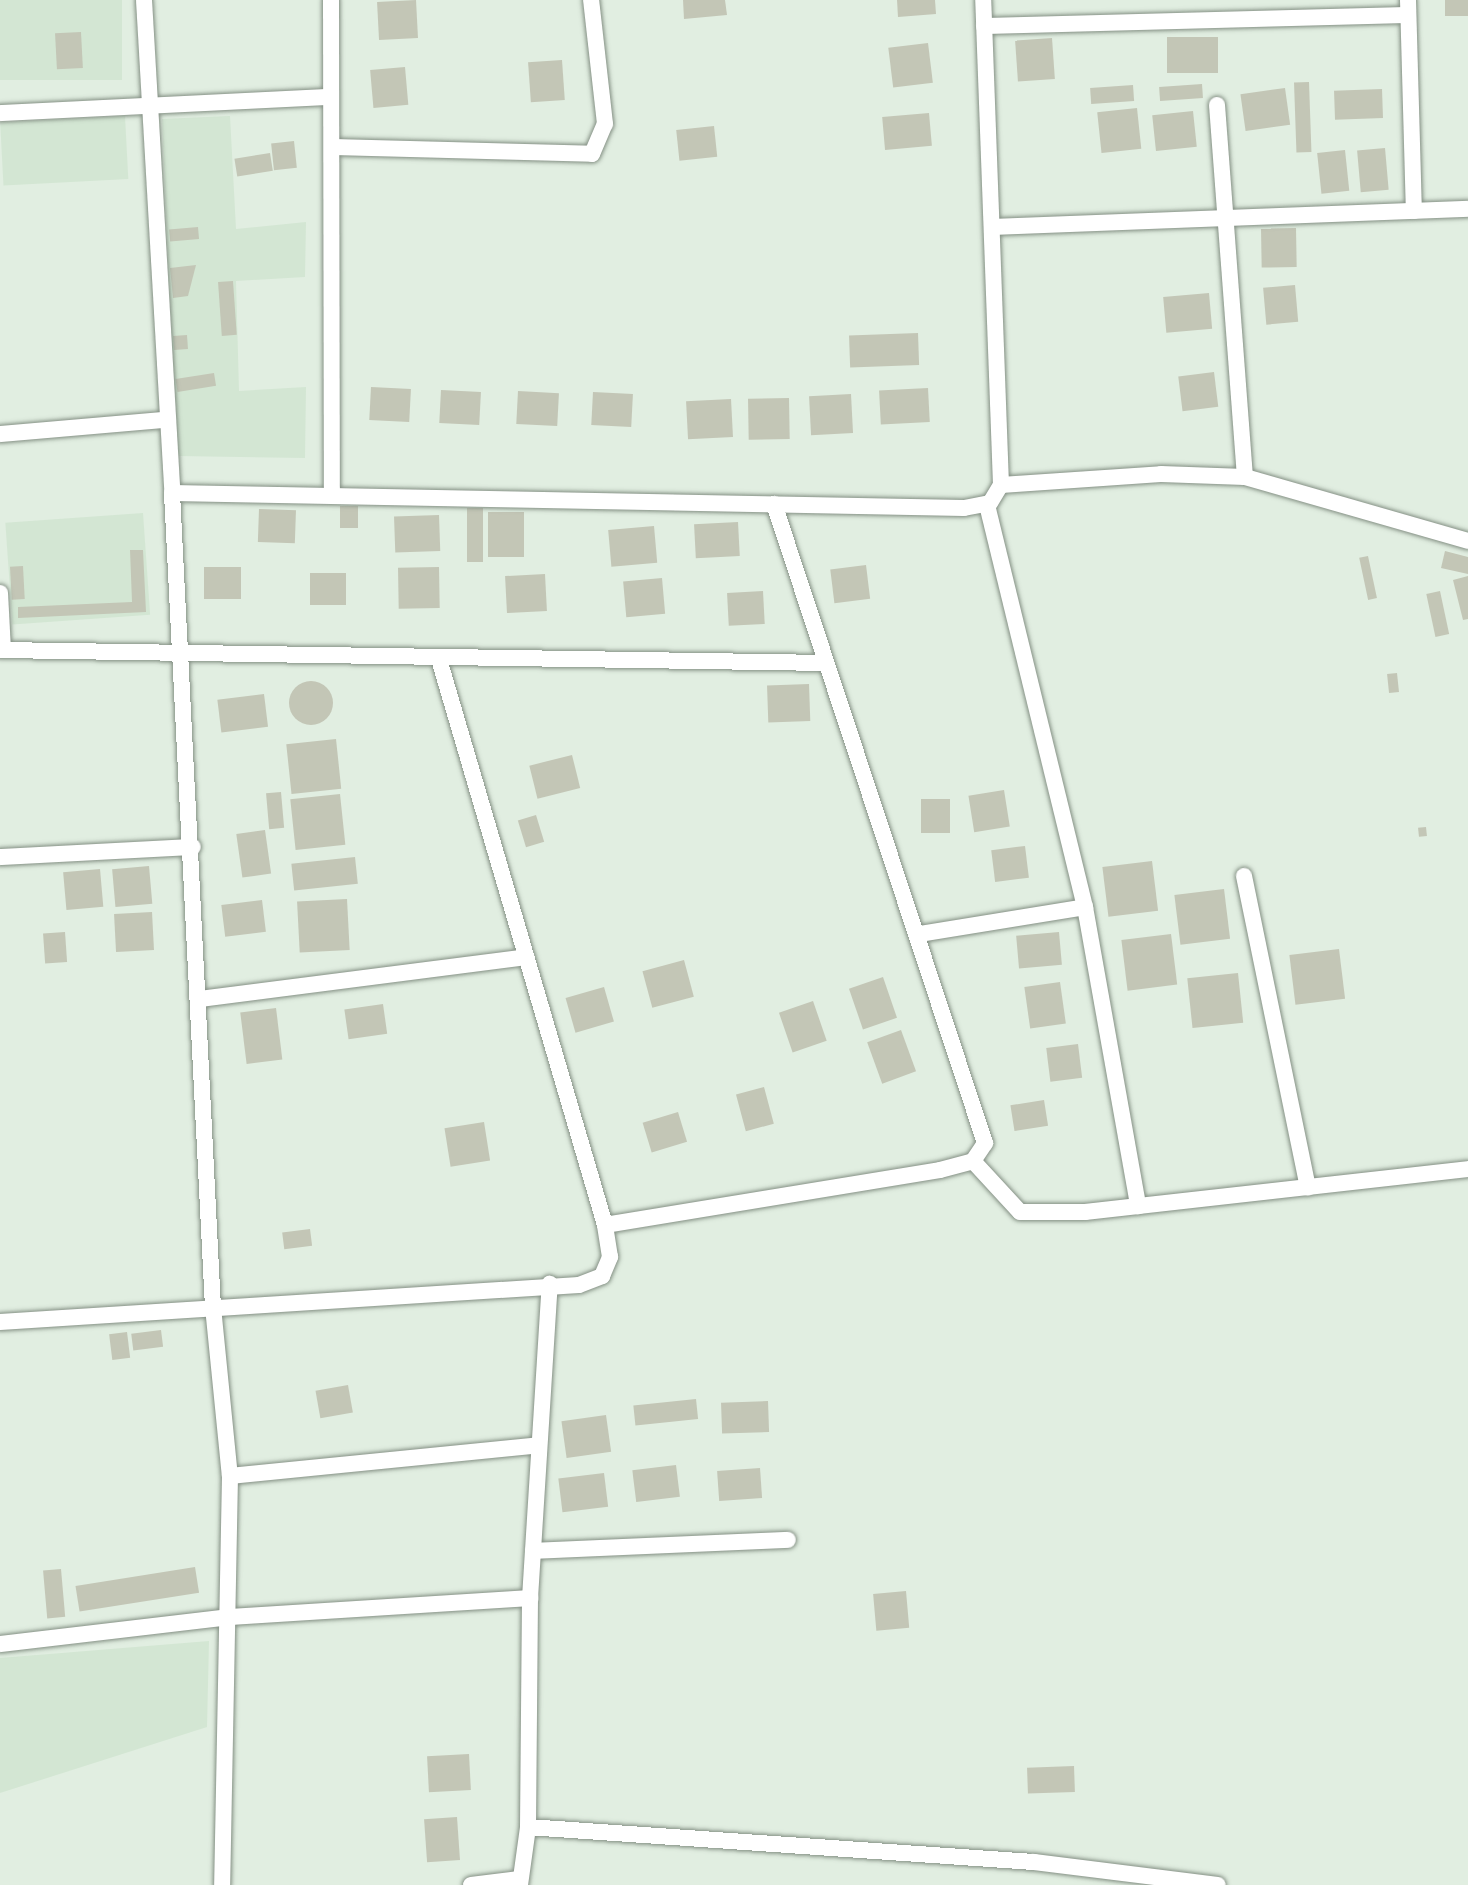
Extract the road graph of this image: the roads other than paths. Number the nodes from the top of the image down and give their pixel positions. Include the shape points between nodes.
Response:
1 (144, 0) edge
2 (331, 0) edge
3 (591, 0) edge
4 (983, 0) edge
5 (1408, 8) edge
6 (984, 26) junction
7 (329, 97) junction
8 (149, 102) junction
9 (1217, 105) dead end
10 (0, 113) edge
11 (333, 147) junction
12 (1468, 209) edge
13 (1414, 211) junction
14 (1224, 215) junction
15 (993, 227) junction
16 (163, 420) junction
17 (0, 434) edge
18 (1245, 477) junction
19 (1001, 485) junction
20 (172, 493) junction
21 (332, 496) junction
22 (774, 504) junction
23 (987, 505) junction
24 (1468, 541) edge
25 (0, 593) edge
26 (1, 650) edge
27 (183, 657) junction
28 (439, 659) junction
29 (825, 663) junction
30 (193, 847) junction
31 (0, 857) edge
32 (1244, 876) dead end
33 (1085, 907) junction
34 (919, 934) junction
35 (526, 957) junction
36 (200, 999) junction
37 (973, 1161) junction
38 (1468, 1169) edge
39 (1308, 1187) junction
40 (1138, 1206) junction
41 (605, 1225) junction
42 (550, 1284) junction
43 (213, 1307) junction
44 (0, 1322) edge
45 (538, 1445) junction
46 (230, 1476) junction
47 (788, 1540) dead end
48 (533, 1551) junction
49 (530, 1598) junction
50 (230, 1617) junction
51 (0, 1644) edge
52 (528, 1827) junction
53 (520, 1882) edge
54 (222, 1885) edge
55 (471, 1885) edge
56 (1218, 1885) edge

1 - 8 street
2 - 7 street
3 - 11 street via 605,124 592,154
4 - 6 street
5 - 6 street
5 - 13 street
6 - 15 street
7 - 8 street
7 - 11 street
8 - 10 street
8 - 16 street
9 - 14 street
11 - 21 street
12 - 13 street
13 - 14 street
14 - 15 street via 1079,228
14 - 18 street
15 - 19 street
16 - 17 street
16 - 20 street
18 - 19 street via 1161,474
18 - 24 street
19 - 23 street
20 - 21 street
20 - 27 street
21 - 22 street
22 - 23 street
22 - 29 street
23 - 33 street
25 - 26 street
26 - 27 street
27 - 28 street
27 - 30 street
28 - 29 street
28 - 35 street
29 - 34 street
30 - 31 street
30 - 36 street
32 - 39 street
33 - 34 street
33 - 40 street
34 - 37 street via 979,1107 985,1143
35 - 36 street
35 - 41 street
36 - 43 street
37 - 40 street via 1020,1212
37 - 41 street
38 - 39 street
39 - 40 street
41 - 42 street via 610,1257 602,1276
42 - 43 street
42 - 45 street
43 - 44 street
43 - 46 street
45 - 46 street
45 - 48 street
46 - 50 street
47 - 48 street
48 - 49 street
49 - 50 street
49 - 52 street
50 - 51 street
50 - 54 street
52 - 53 street
52 - 56 street via 1034,1862
53 - 55 street

